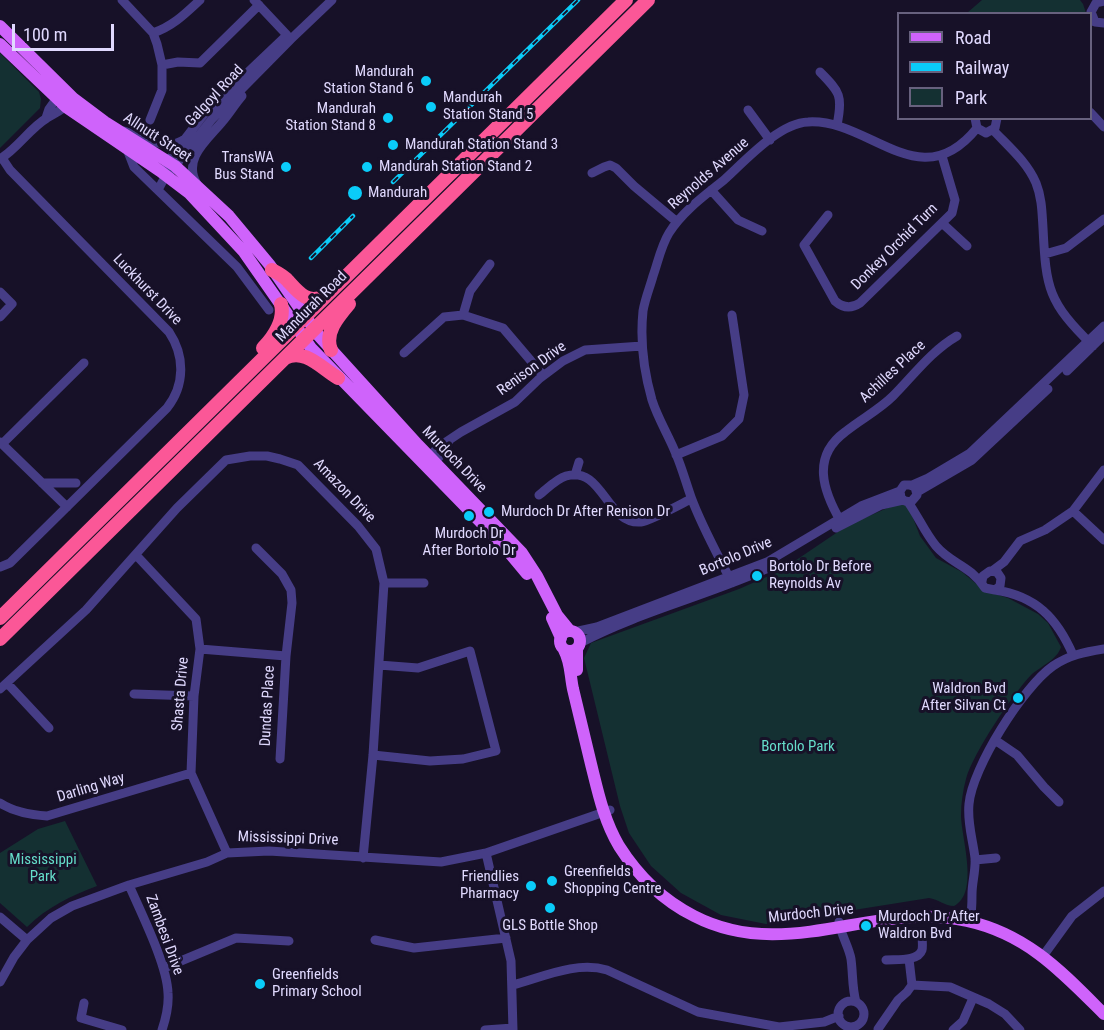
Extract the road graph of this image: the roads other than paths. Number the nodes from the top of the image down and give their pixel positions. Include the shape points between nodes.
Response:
1 (122, 0) edge
2 (200, 0) edge
3 (324, 0) edge
4 (332, 0) edge
5 (626, 0) edge
6 (648, 0) edge
7 (1091, 2) edge
8 (1104, 2) edge
9 (256, 3) edge
10 (1092, 20) edge
11 (1104, 23) edge
12 (0, 26) edge
13 (153, 33) junction
14 (287, 35) junction
15 (0, 44) edge
16 (276, 55) junction
17 (162, 65) junction
18 (820, 72) dead end
19 (65, 98) junction
20 (748, 110) dead end
21 (1092, 114) edge
22 (150, 120) dead end
23 (997, 120) edge
24 (976, 123) edge
25 (837, 124) junction
26 (1104, 128) edge
27 (116, 129) junction
28 (993, 130) junction
29 (187, 138) junction
30 (770, 140) junction
31 (125, 147) junction
32 (942, 156) junction
33 (1, 158) edge
34 (170, 167) junction
35 (592, 173) dead end
36 (199, 187) junction
37 (158, 190) junction
38 (711, 190) junction
39 (828, 215) dead end
40 (1104, 219) edge
41 (677, 222) junction
42 (942, 223) junction
43 (762, 231) dead end
44 (968, 246) dead end
45 (1045, 254) junction
46 (490, 264) dead end
47 (375, 268) junction
48 (272, 270) junction
49 (0, 292) edge
50 (330, 292) junction
51 (275, 307) junction
52 (463, 315) junction
53 (732, 315) dead end
54 (0, 317) edge
55 (300, 321) junction
56 (1104, 326) edge
57 (309, 334) junction
58 (1104, 335) edge
59 (957, 336) dead end
60 (1091, 343) junction
61 (642, 346) junction
62 (331, 350) junction
63 (404, 353) dead end
64 (284, 358) junction
65 (84, 363) dead end
66 (543, 375) junction
67 (338, 378) junction
68 (229, 392) junction
69 (1, 443) edge
70 (676, 455) junction
71 (428, 462) junction
72 (579, 462) dead end
73 (1104, 470) edge
74 (575, 475) junction
75 (42, 483) junction
76 (76, 483) dead end
77 (539, 495) dead end
78 (909, 495) junction
79 (692, 498) junction
80 (67, 507) junction
81 (1073, 511) junction
82 (841, 521) junction
83 (1104, 540) edge
84 (256, 548) dead end
85 (136, 555) junction
86 (1004, 562) junction
87 (0, 567) edge
88 (987, 575) junction
89 (1001, 579) junction
90 (730, 580) junction
91 (384, 583) junction
92 (424, 583) dead end
93 (995, 590) junction
94 (1014, 594) junction
95 (0, 618) edge
96 (0, 639) edge
97 (571, 641) junction
98 (200, 649) junction
99 (1104, 649) edge
100 (1074, 655) junction
101 (286, 656) junction
102 (379, 666) junction
103 (4, 686) edge
104 (134, 694) dead end
105 (194, 696) junction
106 (49, 728) dead end
107 (995, 740) junction
108 (373, 755) junction
109 (280, 759) dead end
110 (191, 773) junction
111 (1059, 802) dead end
112 (0, 803) edge
113 (607, 811) junction
114 (227, 853) junction
115 (486, 853) junction
116 (363, 858) junction
117 (996, 858) dead end
118 (975, 860) junction
119 (129, 885) junction
120 (1104, 891) edge
121 (0, 917) edge
122 (967, 918) junction
123 (839, 925) junction
124 (922, 935) dead end
125 (506, 938) junction
126 (27, 940) junction
127 (375, 940) dead end
128 (289, 941) dead end
129 (1045, 953) junction
130 (909, 959) junction
131 (886, 960) dead end
132 (164, 968) junction
133 (0, 982) edge
134 (513, 985) junction
135 (912, 985) junction
136 (973, 998) junction
137 (856, 1002) junction
138 (84, 1003) dead end
139 (1104, 1003) edge
140 (1104, 1014) edge
141 (839, 1016) junction
142 (861, 1023) junction
143 (513, 1029) edge
144 (780, 1029) edge
145 (122, 1030) edge
146 (162, 1030) edge
147 (485, 1030) edge
148 (878, 1030) edge
149 (953, 1030) edge
150 (1020, 1030) edge

1 - 13 street
2 - 13 street via 177,21
3 - 14 street, Galgoyl Road
4 - 16 street, Galgoyl Road
5 - 50 highway, Mandurah Road
6 - 47 highway, Mandurah Road
7 - 8 street
9 - 14 street
9 - 17 street via 200,63
10 - 11 street
12 - 19 main road, Allnutt Street
13 - 17 street
14 - 29 street, Galgoyl Road via 205,113
15 - 19 main road, Allnutt Street
16 - 34 street, Galgoyl Road
16 - 36 street via 199,148 192,171
17 - 22 street via 162,90
18 - 25 street via 840,96
19 - 27 main road, Allnutt Street
19 - 31 main road, Allnutt Street
19 - 33 street
20 - 30 street
21 - 26 street
23 - 28 street
24 - 28 street via 986,133
24 - 32 street via 969,138
25 - 30 street, Reynolds Avenue via 794,123
25 - 32 street, Reynolds Avenue via 903,154 922,158
27 - 29 street via 167,145
27 - 34 main road, Allnutt Street
28 - 45 street via 1027,165 1037,184
29 - 34 street, Galgoyl Road
30 - 38 street, Reynolds Avenue
31 - 34 main road, Allnutt Street
31 - 37 street via 130,152 131,164
32 - 42 street, Donkey Orchid Turn via 955,200 952,213
33 - 80 street, Luckhurst Drive via 169,332 180,357 180,382 173,401
34 - 36 main road, Allnutt Street
34 - 37 street
34 - 51 main road, Allnutt Street via 244,252
35 - 41 street via 610,165 616,168
36 - 48 main road, Allnutt Street via 229,216
37 - 51 street
38 - 41 street, Reynolds Avenue
38 - 43 street via 738,220
39 - 42 street, Donkey Orchid Turn via 804,244 829,292 839,305 850,308 860,303
40 - 45 street via 1066,248
41 - 61 street, Reynolds Avenue via 665,241 643,309
42 - 44 street
45 - 60 street via 1048,284 1056,303
46 - 52 street via 470,291
47 - 57 highway, Mandurah Road
47 - 62 highway via 330,332
48 - 50 highway via 307,298 319,299
48 - 55 main road, Allnutt Street
49 - 54 street via 12,304
50 - 55 highway, Mandurah Road
51 - 55 main road, Allnutt Street
51 - 68 highway via 282,318 276,331
52 - 63 street via 444,317
52 - 66 street via 503,328
53 - 70 street via 744,395 739,419 722,436
55 - 57 main road, Murdoch Drive
55 - 68 highway, Mandurah Road
56 - 60 street, Bortolo Drive
57 - 62 main road, Murdoch Drive
57 - 64 highway, Mandurah Road
57 - 67 main road, Murdoch Drive
58 - 60 street, Bortolo Drive
59 - 82 street, Achilles Place via 884,404 831,446 823,481
60 - 78 street, Bortolo Drive via 972,460
61 - 66 street, Renison Drive via 585,350
61 - 70 street, Reynolds Avenue via 652,401
62 - 71 main road, Murdoch Drive
64 - 67 highway via 302,355
64 - 96 highway, Mandurah Road
65 - 69 street
66 - 71 street, Renison Drive via 515,402 440,446
67 - 71 main road, Murdoch Drive
68 - 95 highway, Mandurah Road
69 - 75 street
70 - 79 street, Reynolds Avenue
71 - 97 main road, Murdoch Drive via 522,568
72 - 74 street
73 - 81 street
74 - 77 street via 565,476
74 - 79 street via 597,486 618,515 627,520 641,522
75 - 76 street
75 - 80 street
78 - 82 street, Bortolo Drive
78 - 88 street via 936,546 968,568
79 - 90 street, Reynolds Avenue
80 - 87 street, Luckhurst Drive via 10,563
81 - 83 street
81 - 86 street via 1020,541
82 - 90 street, Bortolo Drive
84 - 101 street, Dundas Place via 282,574 291,590
85 - 91 street, Amazon Drive via 226,460 267,456 298,465 358,526 375,549
85 - 98 street, Shasta Drive via 196,619
85 - 103 street, Amazon Drive via 86,610
86 - 88 street
86 - 89 street
88 - 89 street via 997,572
88 - 93 street via 985,588
89 - 93 street
89 - 94 street
90 - 97 street, Bortolo Drive via 597,627
91 - 92 street
91 - 102 street, Amazon Drive
93 - 94 street
94 - 100 street via 1053,618
97 - 113 main road, Murdoch Drive
98 - 101 street, Dundas Place
98 - 105 street, Shasta Drive
99 - 100 street
100 - 107 street via 1038,678
101 - 109 street, Dundas Place
102 - 108 street, Amazon Drive
102 - 108 street via 418,668 470,651 496,751 430,761
103 - 106 street
104 - 105 street
105 - 110 street, Shasta Drive
107 - 111 street via 1017,754
107 - 118 street via 981,763 970,796
108 - 116 street, Amazon Drive
110 - 112 street, Darling Way via 47,816 30,815
110 - 114 street, Shasta Drive
113 - 115 street, Mississippi Drive
113 - 123 main road, Murdoch Drive via 643,868 665,890 704,914 739,926 765,929
114 - 116 street, Mississippi Drive via 269,851
114 - 119 street, Mississippi Drive
115 - 116 street, Mississippi Drive via 441,862
115 - 125 street
117 - 118 street
118 - 122 street
119 - 126 street, Mississippi Drive via 72,906 51,918
119 - 132 street, Zambesi Drive
120 - 129 street via 1072,916
121 - 126 street
122 - 123 main road, Murdoch Drive via 940,911 910,911
122 - 129 main road, Murdoch Drive
123 - 137 street via 850,959
124 - 130 street via 922,949
125 - 127 street via 414,948
125 - 134 street
126 - 133 street, Mississippi Drive
128 - 132 street via 236,938
129 - 139 main road, Murdoch Drive via 1073,972
129 - 140 main road, Murdoch Drive
130 - 131 street
130 - 135 street
132 - 146 street, Zambesi Drive via 169,992
134 - 143 street
134 - 144 street via 594,966 698,1012
135 - 136 street via 950,987
135 - 148 street
136 - 149 street via 963,1021
136 - 150 street via 1005,1014
137 - 141 street via 845,1003
137 - 142 street via 864,1011
138 - 145 street via 81,1018
141 - 142 street via 842,1024 850,1027
141 - 144 street
142 - 148 street
143 - 147 street

